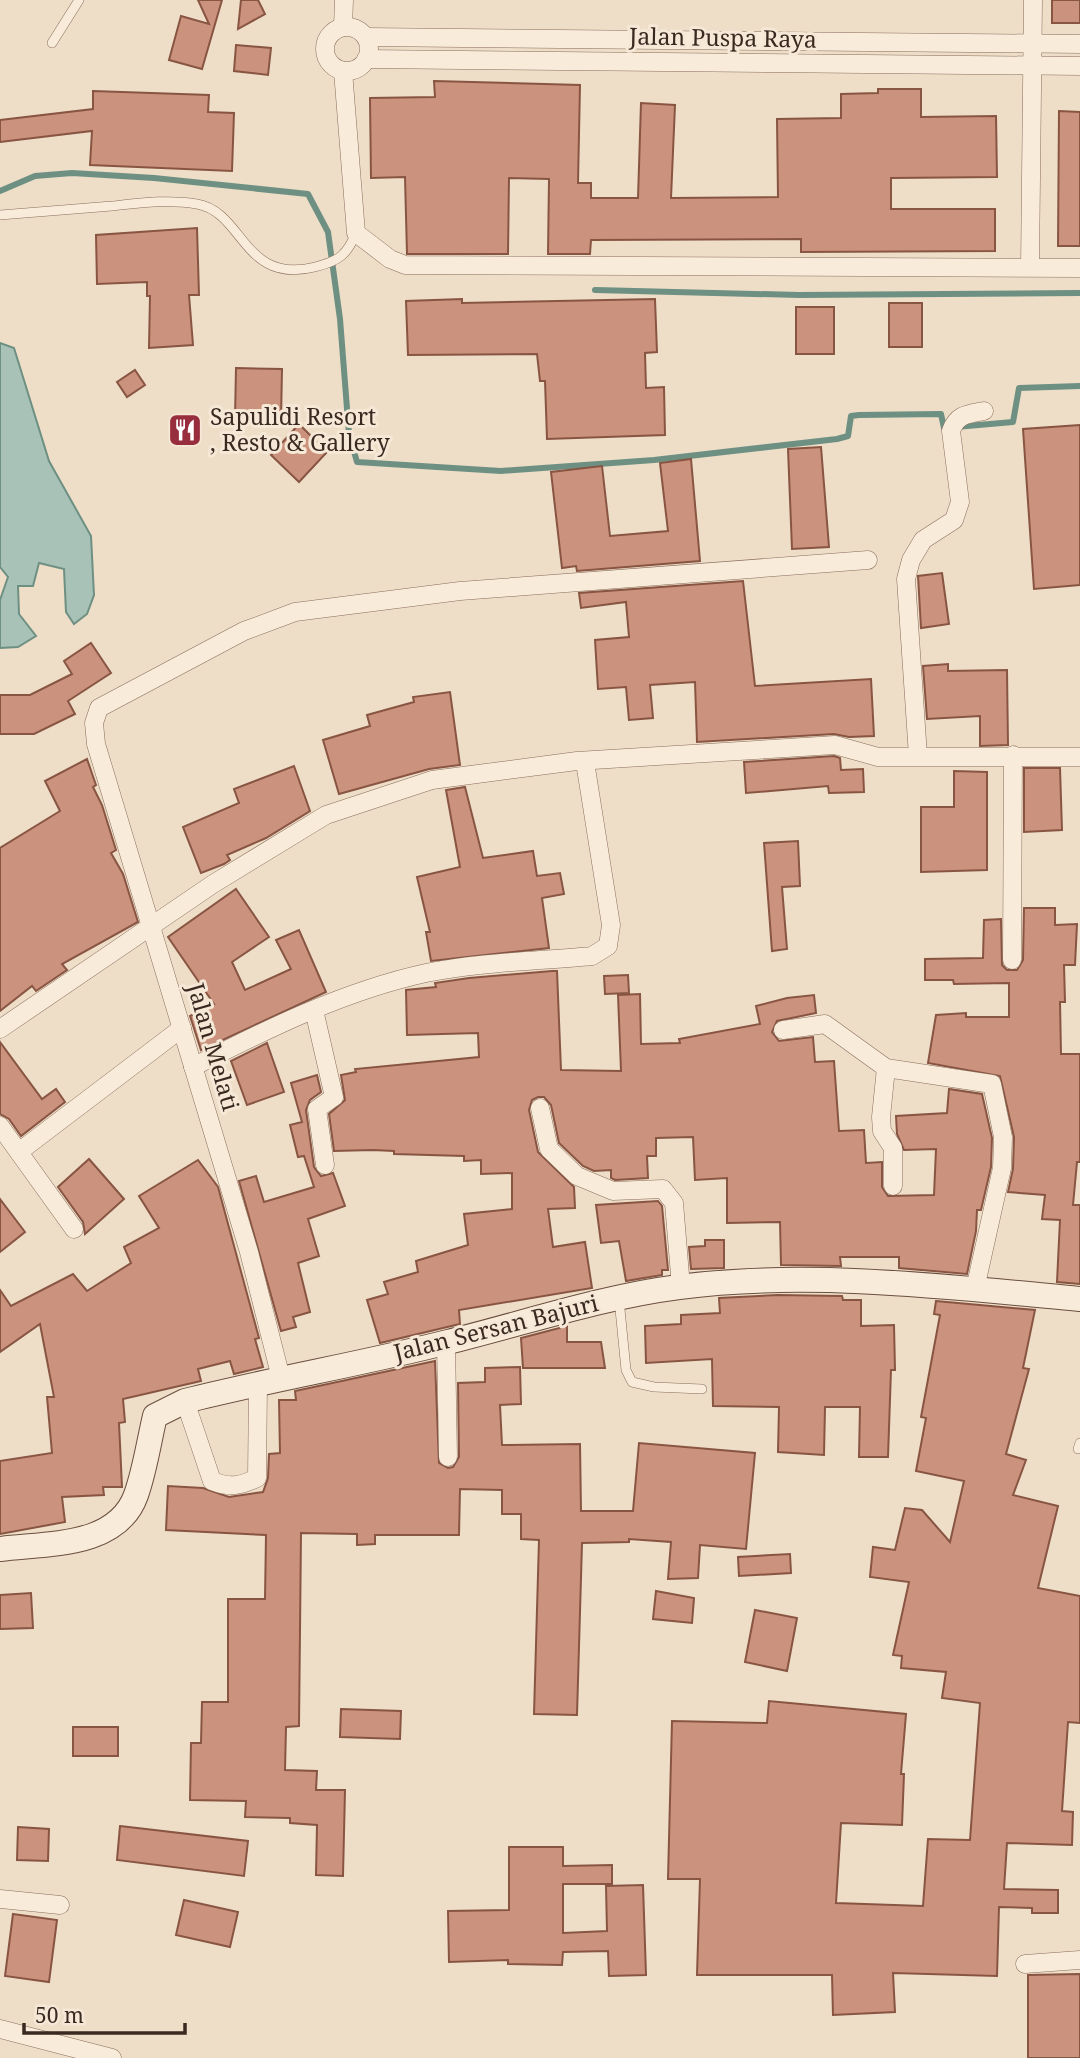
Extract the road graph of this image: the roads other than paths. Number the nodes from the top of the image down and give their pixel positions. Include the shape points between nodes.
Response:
1 (79, 0) edge
2 (344, 0) edge
3 (1033, 0) edge
4 (343, 27) junction
5 (366, 37) junction
6 (52, 43) dead end
7 (1033, 43) junction
8 (1080, 44) edge
9 (366, 59) junction
10 (1032, 65) junction
11 (1080, 66) edge
12 (343, 71) junction
13 (0, 215) edge
14 (356, 233) junction
15 (1030, 267) junction
16 (1080, 268) edge
17 (984, 411) dead end
18 (868, 560) dead end
19 (1013, 755) junction
20 (918, 756) junction
21 (1080, 757) edge
22 (585, 762) junction
23 (153, 925) junction
24 (1012, 960) dead end
25 (314, 1010) junction
26 (2, 1023) edge
27 (182, 1028) junction
28 (783, 1030) dead end
29 (193, 1068) junction
30 (886, 1068) junction
31 (540, 1108) dead end
32 (0, 1126) edge
33 (20, 1150) junction
34 (325, 1165) dead end
35 (893, 1186) dead end
36 (74, 1229) dead end
37 (681, 1287) junction
38 (975, 1289) junction
39 (618, 1297) junction
40 (1080, 1299) edge
41 (446, 1343) junction
42 (270, 1380) junction
43 (702, 1389) dead end
44 (185, 1401) junction
45 (448, 1457) dead end
46 (0, 1549) edge
47 (0, 1899) edge
48 (60, 1905) dead end
49 (1080, 1960) edge
50 (1025, 1964) dead end
51 (0, 2029) edge
52 (112, 2058) edge

1 - 6 lane
2 - 4 street
3 - 7 street
4 - 5 street
4 - 12 street via 329,36 325,46 329,62
5 - 7 street, Jalan Puspa Raya
5 - 9 street
7 - 8 street, Jalan Puspa Raya
7 - 10 street
9 - 10 street, Jalan Puspa Raya
9 - 12 street via 354,70
10 - 11 street, Jalan Puspa Raya
10 - 15 street
12 - 14 street
13 - 14 lane via 160,202 198,204 219,213 250,253 270,265 305,270 347,254
14 - 15 street via 390,259 438,267
15 - 16 street
17 - 20 street via 954,421 951,430 960,502 954,520 923,540 906,579
18 - 23 street, Jalan Melati via 460,591 295,611 244,631 105,702 95,714 94,731
19 - 20 street
19 - 21 street
19 - 24 street
20 - 22 street via 878,757 835,746
22 - 23 street via 452,776 326,815
22 - 25 street via 611,925 608,946 592,956 428,973 364,989
23 - 26 street
23 - 27 street, Jalan Melati
25 - 29 street
25 - 34 street via 334,1097 317,1108
27 - 29 street, Jalan Melati
27 - 33 street
28 - 30 street via 825,1024
29 - 42 street, Jalan Melati via 249,1252
30 - 35 street via 881,1124 893,1148
30 - 38 street via 992,1084 1003,1137 1002,1168
31 - 37 street via 549,1149 577,1175 613,1191 663,1189 674,1203
32 - 33 street
33 - 36 street
37 - 38 main road, Jalan Sersan Bajuri via 786,1280
37 - 39 main road, Jalan Sersan Bajuri
38 - 40 main road, Jalan Sersan Bajuri
39 - 41 main road, Jalan Sersan Bajuri
39 - 43 lane via 626,1370 632,1382
41 - 42 main road, Jalan Sersan Bajuri
41 - 45 street
42 - 44 main road, Jalan Sersan Bajuri
42 - 44 street, Jalan Melati via 257,1478 242,1485 227,1487 212,1481
44 - 46 main road, Jalan Sersan Bajuri via 155,1416 136,1495 125,1517 115,1525 86,1538
47 - 48 street
49 - 50 street
51 - 52 street

